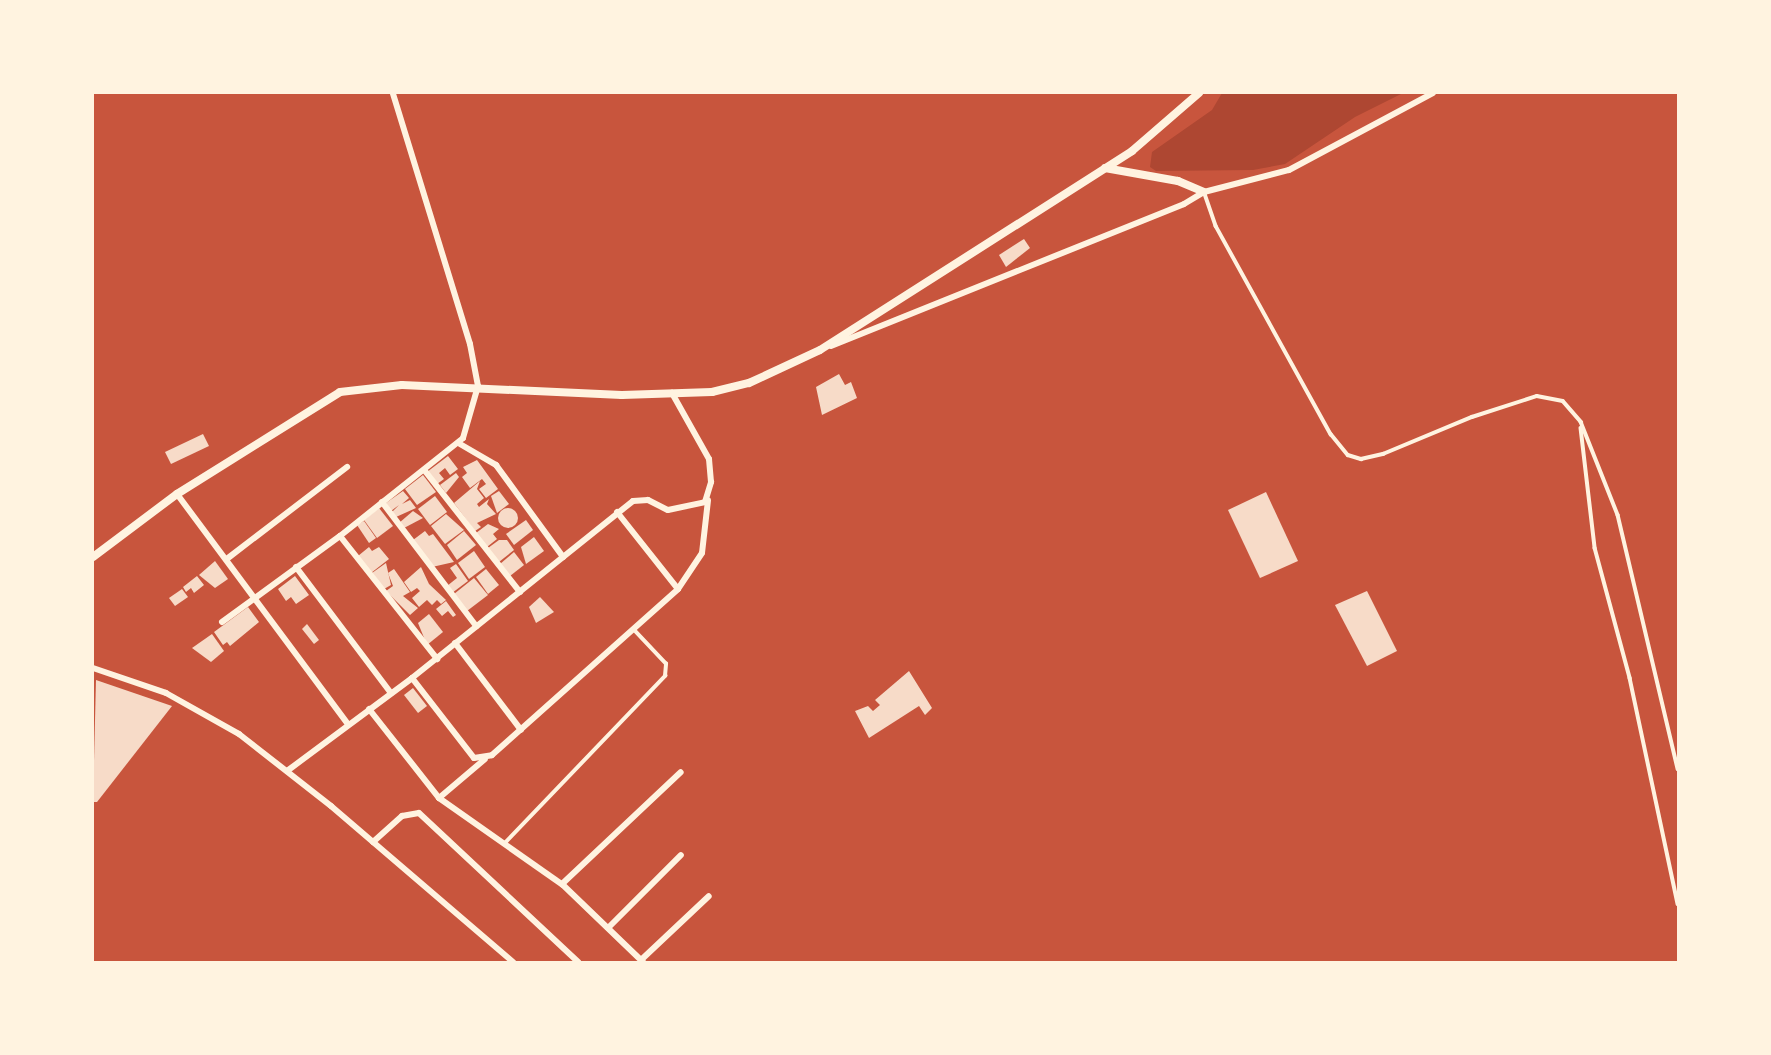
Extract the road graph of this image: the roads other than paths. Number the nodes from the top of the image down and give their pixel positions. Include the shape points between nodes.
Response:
1 (393, 93) edge
2 (1199, 93) edge
3 (1433, 93) edge
4 (1105, 168) junction
5 (1204, 192) junction
6 (820, 350) junction
7 (478, 387) junction
8 (672, 393) junction
9 (1581, 422) junction
10 (460, 444) junction
11 (347, 467) dead end
12 (425, 471) junction
13 (177, 494) junction
14 (709, 497) junction
15 (382, 502) junction
16 (617, 512) junction
17 (340, 536) junction
18 (93, 557) edge
19 (563, 557) junction
20 (228, 558) junction
21 (296, 568) junction
22 (678, 589) junction
23 (520, 592) junction
24 (254, 599) junction
25 (222, 622) dead end
26 (476, 626) junction
27 (633, 630) junction
28 (455, 643) junction
29 (437, 659) junction
30 (93, 668) edge
31 (412, 678) junction
32 (391, 693) junction
33 (369, 709) junction
34 (348, 724) junction
35 (521, 730) junction
36 (485, 759) junction
37 (1678, 769) edge
38 (287, 771) junction
39 (681, 772) dead end
40 (439, 798) junction
41 (373, 842) junction
42 (504, 844) junction
43 (681, 855) dead end
44 (562, 884) junction
45 (709, 896) dead end
46 (1678, 904) edge
47 (608, 928) junction
48 (642, 961) edge
49 (513, 962) edge
50 (578, 962) edge

1 - 7 street via 470,344
2 - 4 street via 1170,122
3 - 5 street via 1289,170
4 - 5 street via 1178,181
4 - 6 street
5 - 6 street
5 - 9 lane via 1216,226 1335,441 1348,455 1360,459 1383,454 1538,396 1563,401
6 - 8 street via 734,388
7 - 8 street
7 - 10 street
7 - 13 street via 387,385 340,393
8 - 14 street via 704,446 712,473
9 - 37 lane via 1618,515
9 - 46 lane via 1595,548 1630,678
10 - 12 street
10 - 19 street via 496,466
11 - 20 street
12 - 15 street
12 - 23 street
13 - 18 street
13 - 20 street
14 - 16 street via 699,506 668,510 641,499
14 - 22 street via 702,553
15 - 17 street
15 - 26 street
16 - 19 street
16 - 22 street
17 - 21 street
17 - 29 street
19 - 23 street
20 - 24 street
21 - 24 street
21 - 32 street
22 - 27 street
23 - 26 street
24 - 25 street
24 - 34 street
26 - 28 street
27 - 35 street
27 - 42 lane via 666,664 665,676
28 - 29 street
28 - 35 street
29 - 31 street
30 - 38 street via 112,671 194,706
31 - 32 street
31 - 36 street via 474,758
32 - 33 street
33 - 34 street
33 - 40 street
34 - 38 street
35 - 36 street
36 - 40 street
38 - 41 street
39 - 44 street
40 - 42 street
41 - 49 street
41 - 50 street via 402,816 419,813
42 - 44 street
43 - 47 street
44 - 47 street
45 - 48 street
47 - 48 street

